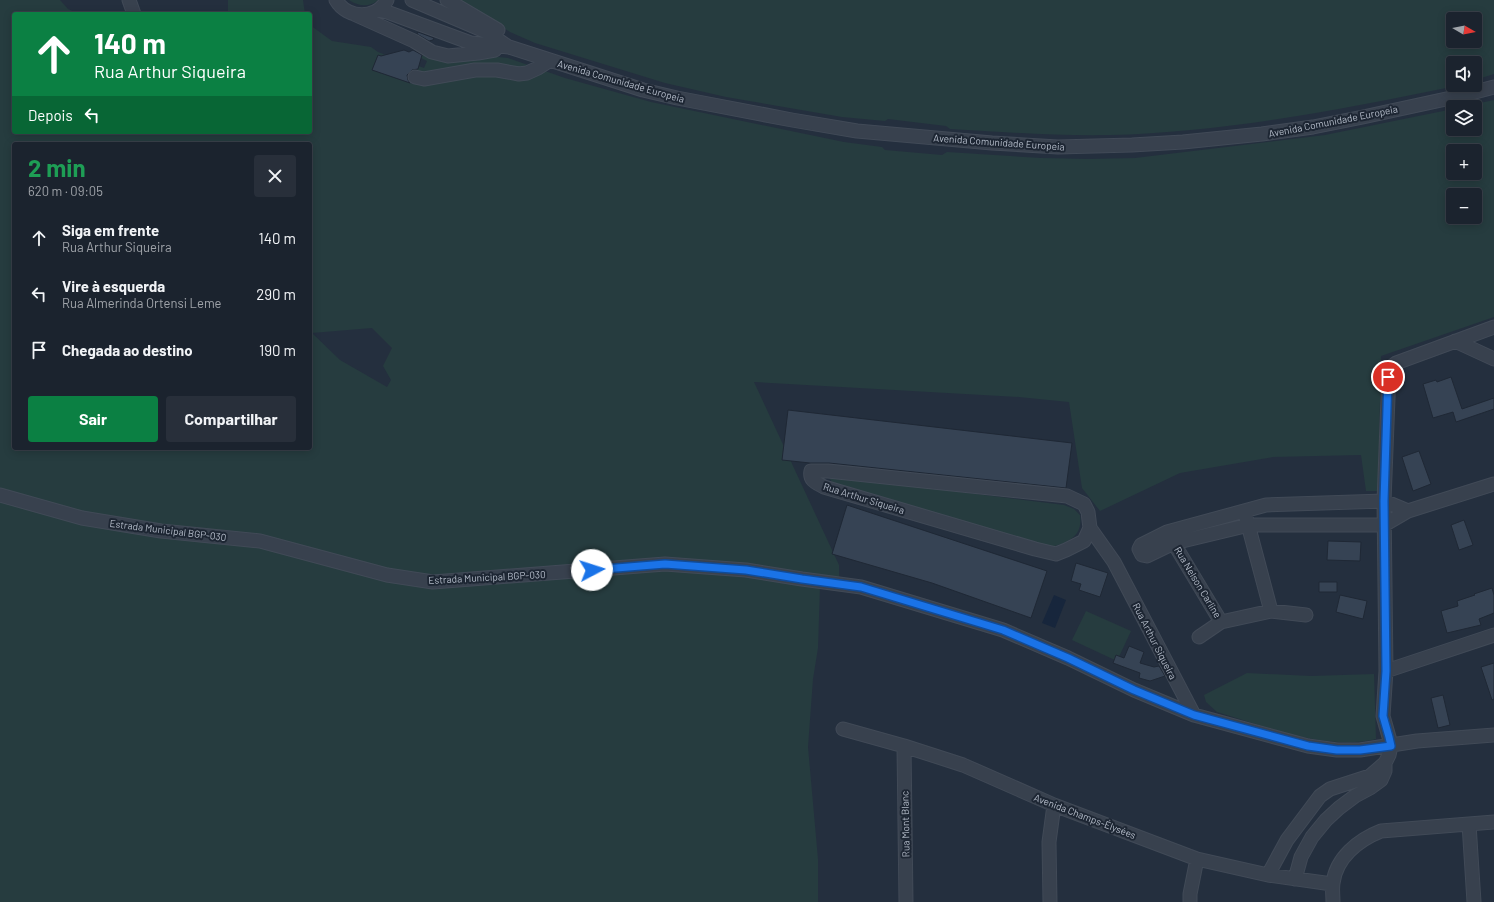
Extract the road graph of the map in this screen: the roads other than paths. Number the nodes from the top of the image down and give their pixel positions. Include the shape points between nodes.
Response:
1 (129, 0) edge
2 (336, 0) edge
3 (412, 0) edge
4 (447, 0) edge
5 (384, 6) edge
6 (133, 12) edge
7 (354, 14) junction
8 (487, 32) junction
9 (395, 33) junction
10 (509, 48) junction
11 (469, 49) junction
12 (550, 61) junction
13 (415, 77) dead end
14 (1494, 87) edge
15 (1494, 327) edge
16 (1455, 341) junction
17 (1494, 358) edge
18 (1494, 484) edge
19 (0, 495) edge
20 (1384, 501) junction
21 (1314, 504) junction
22 (1408, 511) junction
23 (1244, 512) junction
24 (1248, 525) junction
25 (1314, 525) junction
26 (1384, 525) junction
27 (1090, 528) junction
28 (1171, 538) junction
29 (1271, 611) junction
30 (1306, 615) dead end
31 (1221, 622) junction
32 (1494, 635) edge
33 (1199, 637) dead end
34 (1386, 671) junction
35 (1194, 715) junction
36 (843, 729) dead end
37 (1494, 735) edge
38 (904, 746) junction
39 (1391, 746) junction
40 (1385, 763) junction
41 (1054, 805) junction
42 (1494, 822) edge
43 (1469, 824) junction
44 (1197, 860) junction
45 (1268, 875) junction
46 (1295, 879) junction
47 (1332, 884) junction
48 (906, 902) edge
49 (1050, 902) edge
50 (1190, 902) edge
51 (1334, 902) edge
52 (1474, 902) edge

1 - 6 street
2 - 7 street, Avenida Comunidade Europeia via 345,10
3 - 8 street, Avenida Comunidade Europeia
4 - 10 street via 505,35
5 - 7 street via 367,14
5 - 9 street
5 - 11 street, Avenida Comunidade Europeia
7 - 9 street, Avenida Comunidade Europeia
8 - 10 street, Avenida Comunidade Europeia
8 - 11 street via 477,34
9 - 11 street, Avenida Comunidade Europeia via 432,52 448,56
10 - 11 street, Avenida Comunidade Europeia
10 - 12 street, Avenida Comunidade Europeia
12 - 13 street via 519,74 475,70 424,79
12 - 14 street, Avenida Comunidade Europeia via 643,90 792,120 857,131 1058,147 1176,143 1288,131
15 - 16 street
16 - 17 street
16 - 20 street via 1391,367
18 - 22 street
19 - 35 street, Estrada Municipal BGP-030 via 82,518 161,531 260,541 387,575 433,582 665,564 746,570 861,587 1003,630
20 - 21 street
20 - 22 street
20 - 26 street
21 - 23 street via 1266,505
21 - 25 street
22 - 26 street
23 - 24 street
23 - 28 street
24 - 25 street, Rua Nelson Carline
24 - 28 street, Rua Nelson Carline
24 - 29 street
25 - 26 street, Rua Nelson Carline
26 - 34 street
27 - 27 street, Rua Arthur Siqueira via 1084,504 1067,496 828,471 811,471 810,475 812,480 824,488 1056,554 1084,541
27 - 35 street, Rua Arthur Siqueira via 1114,562
28 - 31 street, Rua Nelson Carline
29 - 30 street, Rua Nelson Carline
29 - 31 street, Rua Nelson Carline
31 - 33 street, Rua Nelson Carline
32 - 34 street
34 - 39 street via 1383,716
35 - 39 street via 1308,746 1360,750
36 - 38 street, Avenida Champs-Élysées
37 - 39 street via 1417,741
38 - 41 street, Avenida Champs-Élysées via 963,765
38 - 48 street, Rua Mont Blanc
39 - 40 street
40 - 45 street via 1370,776 1330,789 1320,796 1287,840
40 - 46 street via 1381,780 1339,808 1312,837 1301,856
41 - 44 street, Avenida Champs-Élysées
41 - 49 street via 1049,842
42 - 43 street
43 - 47 street via 1381,831 1354,846 1347,853
43 - 52 street
44 - 45 street, Avenida Champs-Élysées
44 - 50 street
45 - 46 street, Avenida Champs-Élysées
46 - 47 street, Avenida Champs-Élysées
47 - 51 street

